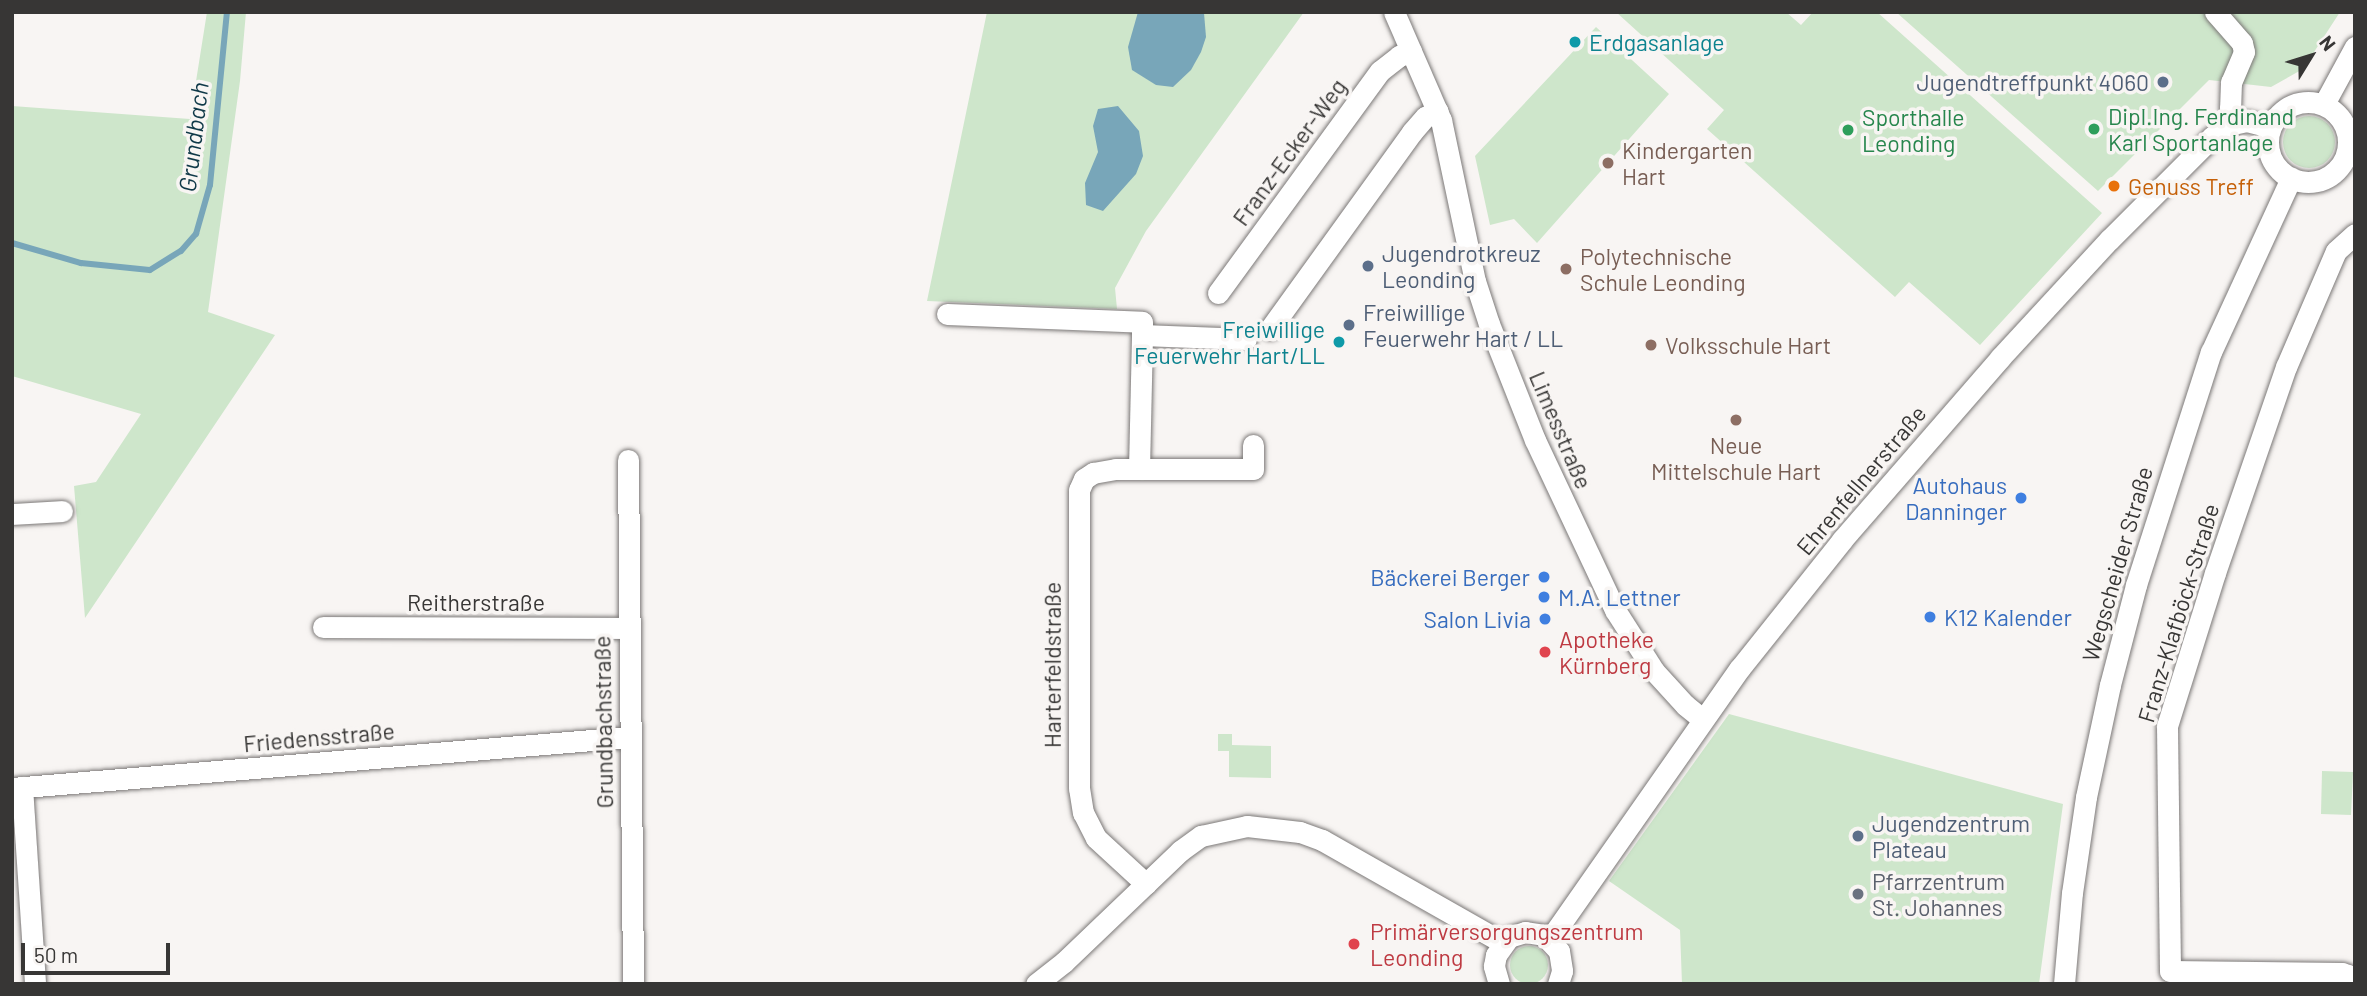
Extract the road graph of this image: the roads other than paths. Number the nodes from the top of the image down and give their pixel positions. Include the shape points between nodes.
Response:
1 (1394, 12) edge
2 (2215, 12) edge
3 (2355, 47) edge
4 (1411, 51) junction
5 (2324, 104) junction
6 (1438, 111) junction
7 (2233, 124) junction
8 (2270, 127) junction
9 (2348, 171) edge
10 (2291, 178) junction
11 (2355, 234) edge
12 (1218, 293) dead end
13 (947, 314) dead end
14 (1270, 329) dead end
15 (1142, 335) junction
16 (1246, 339) dead end
17 (1253, 445) dead end
18 (628, 460) dead end
19 (1139, 469) junction
20 (62, 511) dead end
21 (12, 514) edge
22 (323, 627) dead end
23 (629, 628) junction
24 (1702, 719) junction
25 (629, 737) junction
26 (17, 788) edge
27 (1146, 884) junction
28 (1550, 939) junction
29 (1503, 943) junction
30 (35, 984) edge
31 (633, 984) edge
32 (1036, 984) edge
33 (1499, 984) edge
34 (1558, 984) edge
35 (2064, 984) edge
36 (2353, 984) edge

1 - 4 street, Limesstraße
2 - 7 street via 2244,51 2231,82
3 - 5 street
4 - 6 street, Limesstraße
4 - 12 street, Franz-Ecker-Weg via 1380,72
5 - 8 street via 2298,102 2285,108
5 - 9 street via 2342,120 2348,133
6 - 14 street via 1424,117 1412,132
6 - 24 street, Limesstraße via 1484,310 1535,440 1591,564 1626,628 1669,690
7 - 8 street via 2247,121
7 - 24 street, Ehrenfellnerstraße via 2212,137 2165,182 2000,358 1842,540
8 - 10 street via 2272,158
9 - 10 street via 2310,182
10 - 35 street, Wegscheider Straße via 2211,352 2136,584 2086,797
11 - 36 street, Franz-Klafböck-Straße via 2336,251 2286,367 2167,726 2170,971 2342,973
13 - 15 street via 1142,322
15 - 16 street
15 - 19 street
17 - 19 street, Harterfeldstraße via 1253,469
18 - 23 street, Grundbachstraße
19 - 27 street, Harterfeldstraße via 1093,473 1079,490 1079,788 1083,813 1096,838
20 - 21 street
22 - 23 street, Reitherstraße
23 - 25 street, Grundbachstraße
24 - 28 street, Ehrenfellnerstraße
25 - 26 street, Friedensstraße
25 - 31 street, Grundbachstraße
26 - 30 street
27 - 29 street via 1201,836 1247,826 1300,832 1322,839
27 - 32 street
28 - 29 street via 1525,932
28 - 34 street via 1563,962
29 - 33 street via 1494,966

